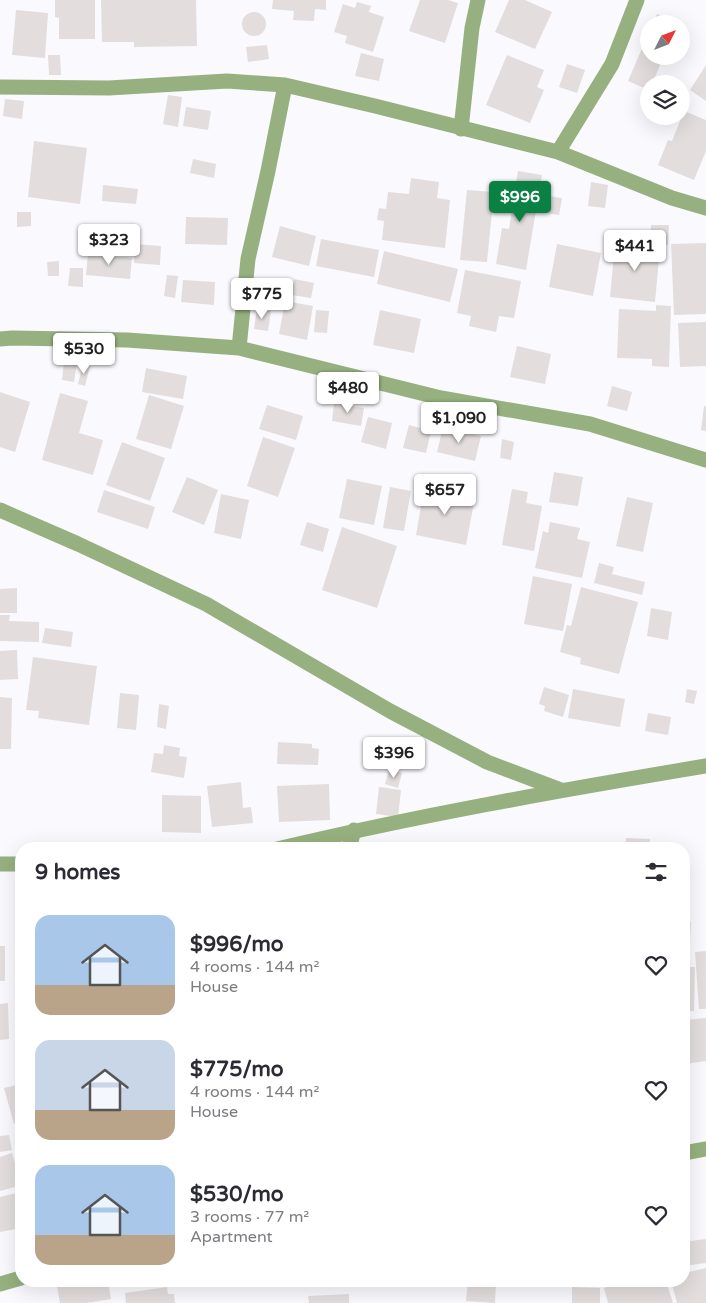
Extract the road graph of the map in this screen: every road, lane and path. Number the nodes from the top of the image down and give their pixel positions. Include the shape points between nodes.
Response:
1 (478, 0) edge
2 (637, 0) edge
3 (286, 85) junction
4 (0, 87) edge
5 (461, 128) junction
6 (558, 152) junction
7 (706, 208) edge
8 (0, 339) edge
9 (239, 348) junction
10 (706, 460) edge
11 (0, 510) edge
12 (706, 766) edge
13 (562, 790) junction
14 (354, 830) junction
15 (305, 842) edge
16 (351, 842) edge
17 (0, 864) edge
18 (15, 864) edge
19 (706, 1149) edge
20 (690, 1152) edge
21 (15, 1280) edge
22 (0, 1284) edge

1 - 5 street
2 - 6 street via 612,64
3 - 4 street via 227,81 109,88
3 - 5 street
3 - 9 street via 248,259
5 - 6 street
6 - 7 street via 672,198
8 - 9 street via 127,340
9 - 10 street via 442,398 590,424
11 - 13 street via 206,604 478,758
12 - 13 street
13 - 14 street
14 - 15 street
14 - 16 street
17 - 18 street
19 - 20 street
21 - 22 street

